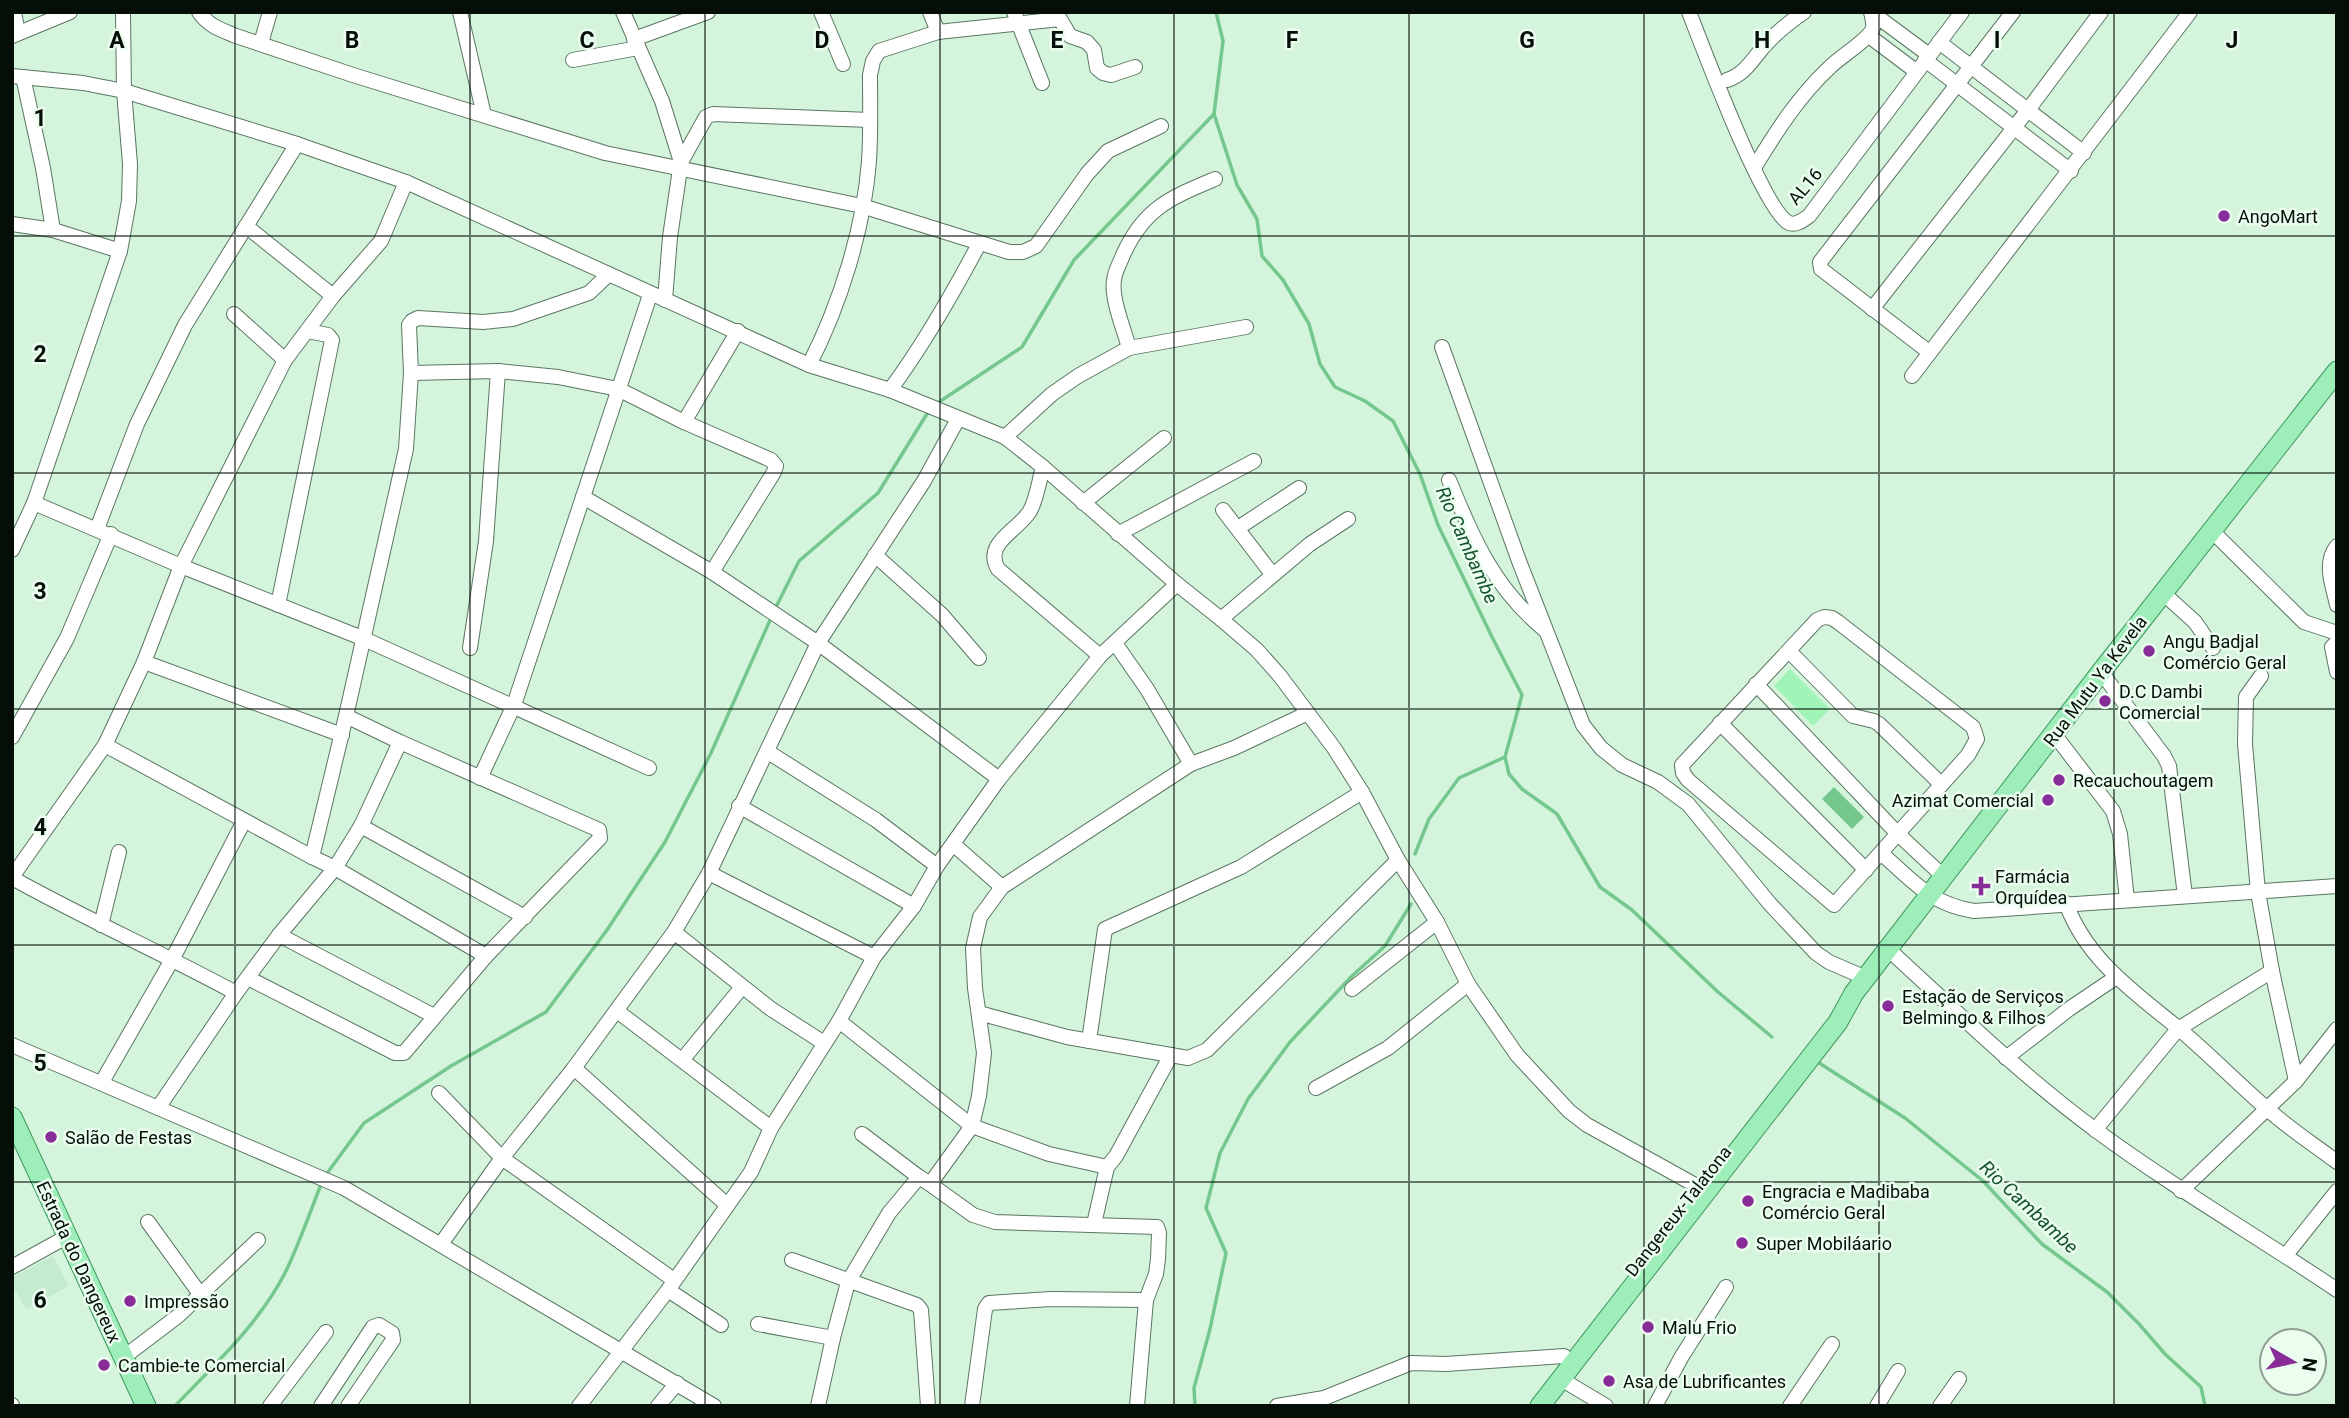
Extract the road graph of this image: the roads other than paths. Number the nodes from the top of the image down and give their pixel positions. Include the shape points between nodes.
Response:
1 (14, 12) edge
2 (70, 12) edge
3 (123, 12) edge
4 (199, 12) edge
5 (270, 12) edge
6 (460, 12) edge
7 (623, 12) edge
8 (708, 12) edge
9 (821, 12) edge
10 (930, 12) edge
11 (1689, 12) edge
12 (1804, 12) edge
13 (1871, 12) edge
14 (1962, 12) edge
15 (2013, 12) edge
16 (2101, 12) edge
17 (2190, 12) edge
18 (1016, 19) edge
19 (938, 32) junction
20 (15, 34) edge
21 (1869, 37) junction
22 (261, 43) junction
23 (1939, 43) junction
24 (636, 44) junction
25 (573, 60) dead end
26 (1924, 62) junction
27 (843, 64) dead end
28 (1135, 67) dead end
29 (1972, 67) junction
30 (18, 76) edge
31 (1727, 80) dead end
32 (1042, 83) dead end
33 (1958, 85) junction
34 (124, 91) junction
35 (2028, 110) junction
36 (484, 115) junction
37 (870, 120) junction
38 (1161, 126) dead end
39 (2014, 127) junction
40 (297, 144) junction
41 (2084, 153) junction
42 (681, 165) junction
43 (1754, 168) junction
44 (2070, 171) junction
45 (1215, 179) dead end
46 (406, 182) junction
47 (862, 206) junction
48 (12, 224) edge
49 (246, 226) junction
50 (53, 230) junction
51 (979, 244) junction
52 (120, 251) junction
53 (607, 275) junction
54 (650, 295) junction
55 (333, 296) junction
56 (665, 300) junction
57 (1872, 309) junction
58 (234, 314) dead end
59 (1246, 327) dead end
60 (307, 331) junction
61 (738, 331) junction
62 (1442, 347) dead end
63 (1129, 348) junction
64 (1930, 352) junction
65 (285, 360) junction
66 (809, 365) junction
67 (498, 371) junction
68 (2337, 371) edge
69 (411, 373) junction
70 (1912, 376) dead end
71 (618, 390) junction
72 (890, 390) junction
73 (958, 419) junction
74 (684, 422) junction
75 (1005, 438) junction
76 (1164, 438) dead end
77 (1254, 461) dead end
78 (1043, 467) junction
79 (1449, 480) dead end
80 (1299, 488) dead end
81 (583, 498) junction
82 (34, 503) junction
83 (1083, 503) junction
84 (1223, 510) dead end
85 (1348, 519) dead end
86 (1238, 528) junction
87 (2211, 530) junction
88 (104, 531) junction
89 (1118, 534) junction
90 (2337, 546) edge
91 (12, 551) edge
92 (875, 555) junction
93 (181, 566) junction
94 (712, 572) junction
95 (1272, 574) junction
96 (1177, 584) junction
97 (2163, 593) junction
98 (2337, 602) edge
99 (278, 605) junction
100 (1222, 619) junction
101 (1548, 632) junction
102 (2337, 633) edge
103 (362, 638) junction
104 (2337, 642) edge
105 (818, 643) junction
106 (1115, 643) junction
107 (470, 648) dead end
108 (2213, 648) dead end
109 (1789, 650) junction
110 (1100, 656) junction
111 (979, 658) dead end
112 (144, 662) junction
113 (2101, 672) junction
114 (2337, 672) edge
115 (2261, 676) dead end
116 (1756, 684) junction
117 (514, 705) junction
118 (1308, 713) junction
119 (346, 716) junction
120 (18, 717) edge
121 (1720, 723) junction
122 (2054, 734) junction
123 (342, 735) junction
124 (12, 737) edge
125 (400, 742) junction
126 (105, 746) junction
127 (768, 752) junction
128 (1191, 764) junction
129 (649, 768) dead end
130 (480, 778) junction
131 (999, 779) junction
132 (1941, 784) junction
133 (1362, 792) junction
134 (739, 806) junction
135 (244, 821) junction
136 (361, 826) junction
137 (1897, 833) junction
138 (953, 845) junction
139 (119, 852) dead end
140 (1881, 853) junction
141 (312, 857) junction
142 (1398, 860) junction
143 (937, 866) junction
144 (335, 868) junction
145 (1866, 870) junction
146 (709, 873) junction
147 (1944, 877) junction
148 (12, 878) edge
149 (2337, 886) edge
150 (1002, 887) junction
151 (2258, 892) junction
152 (1929, 896) junction
153 (2185, 896) junction
154 (2127, 900) junction
155 (2066, 903) junction
156 (914, 906) junction
157 (525, 917) junction
158 (1437, 922) junction
159 (101, 925) junction
160 (674, 932) junction
161 (279, 935) junction
162 (1888, 948) junction
163 (486, 956) junction
164 (874, 957) junction
165 (173, 958) junction
166 (2272, 971) junction
167 (248, 978) junction
168 (2115, 978) junction
169 (1468, 984) junction
170 (1860, 985) junction
171 (743, 987) junction
172 (1352, 989) dead end
173 (236, 993) junction
174 (617, 1011) junction
175 (979, 1013) junction
176 (434, 1016) junction
177 (1834, 1018) joint
178 (839, 1021) junction
179 (2178, 1029) junction
180 (2337, 1029) edge
181 (1089, 1041) junction
182 (824, 1043) junction
183 (12, 1045) edge
184 (1171, 1055) junction
185 (2006, 1058) junction
186 (683, 1059) junction
187 (574, 1068) junction
188 (2296, 1081) junction
189 (102, 1082) junction
190 (1316, 1088) dead end
191 (1778, 1091) junction
192 (439, 1093) dead end
193 (158, 1108) junction
194 (2267, 1109) junction
195 (12, 1117) edge
196 (972, 1126) junction
197 (771, 1128) junction
198 (2095, 1130) junction
199 (862, 1134) dead end
200 (502, 1158) junction
201 (2337, 1162) edge
202 (1107, 1167) junction
203 (924, 1181) junction
204 (1697, 1186) junction
205 (2181, 1191) junction
206 (2337, 1191) edge
207 (727, 1205) junction
208 (148, 1222) dead end
209 (1094, 1224) junction
210 (68, 1236) junction
211 (258, 1240) dead end
212 (441, 1244) junction
213 (2286, 1255) junction
214 (792, 1260) dead end
215 (12, 1267) edge
216 (848, 1282) junction
217 (671, 1285) junction
218 (1726, 1287) dead end
219 (2337, 1290) edge
220 (200, 1294) junction
221 (1146, 1300) junction
222 (758, 1324) dead end
223 (721, 1325) dead end
224 (326, 1332) dead end
225 (833, 1338) junction
226 (1832, 1343) dead end
227 (620, 1350) junction
228 (1564, 1356) junction
229 (124, 1357) junction
230 (1898, 1371) dead end
231 (1561, 1379) junction
232 (1959, 1379) dead end
233 (677, 1383) junction
234 (146, 1406) edge
235 (270, 1406) edge
236 (321, 1406) edge
237 (348, 1406) edge
238 (579, 1406) edge
239 (658, 1406) edge
240 (714, 1406) edge
241 (818, 1406) edge
242 (928, 1406) edge
243 (972, 1406) edge
244 (1138, 1406) edge
245 (1278, 1406) edge
246 (1526, 1406) edge
247 (1540, 1406) edge
248 (1606, 1406) edge
249 (1655, 1406) edge
250 (1790, 1406) edge
251 (1877, 1406) edge
252 (1940, 1406) edge

1 - 20 street
2 - 20 street
3 - 34 street
4 - 22 street via 217,29
5 - 22 street
6 - 36 street
7 - 24 street
8 - 24 street
9 - 27 street
10 - 19 street
11 - 43 street, AL16
12 - 31 street via 1766,44 1740,76
13 - 21 street
13 - 26 street
14 - 23 street, AL16
15 - 29 street
16 - 35 street
17 - 41 street
18 - 19 street
18 - 28 street via 1060,19 1070,36 1094,50 1097,68 1103,73
18 - 32 street
19 - 37 street via 880,51 870,75
21 - 26 street
21 - 43 street via 1818,78
22 - 36 street
23 - 26 street, AL16
23 - 29 street
24 - 25 street
24 - 42 street via 662,101
26 - 33 street
26 - 43 street, AL16 via 1803,220 1796,224 1783,218
29 - 33 street
29 - 35 street
30 - 34 street
30 - 50 street via 43,168
33 - 39 street
33 - 57 street via 1820,262 1821,269
34 - 40 street
34 - 52 street via 130,164
35 - 39 street
35 - 41 street
36 - 42 street via 605,153
37 - 42 street via 713,114 706,117
37 - 47 street
38 - 51 street via 1108,151 1036,246 1023,253
39 - 44 street
39 - 57 street
40 - 46 street
40 - 49 street
41 - 44 street
42 - 47 street
42 - 56 street
44 - 64 street
45 - 63 street via 1168,199 1133,233 1114,279
46 - 53 street
46 - 55 street via 381,241
47 - 51 street
47 - 66 street via 827,331
48 - 50 street
49 - 55 street
49 - 88 street via 179,337 137,424
50 - 52 street
51 - 72 street via 947,306
52 - 82 street
53 - 54 street
53 - 69 street via 589,293 513,319 483,322 418,317 409,326
54 - 56 street
54 - 71 street
55 - 60 street
56 - 61 street
57 - 64 street
58 - 65 street
59 - 63 street
60 - 65 street
60 - 99 street via 332,340
61 - 66 street
61 - 74 street
62 - 101 street
63 - 75 street via 1052,394
64 - 70 street
65 - 93 street
66 - 72 street
67 - 69 street
67 - 71 street
67 - 107 street via 486,541
68 - 87 main road, Rua Mutu Ya Kevela
69 - 103 street via 406,449
71 - 74 street
71 - 81 street
72 - 73 street
73 - 75 street
73 - 92 street
74 - 94 street via 776,466
75 - 78 street
76 - 83 street
77 - 89 street
78 - 83 street
78 - 110 street via 1028,514 994,550 994,562
79 - 101 street via 1476,546 1497,578
80 - 86 street
81 - 94 street
81 - 117 street
82 - 88 street
82 - 91 street
83 - 89 street
84 - 86 street
85 - 95 street
86 - 95 street
87 - 97 main road, Rua Mutu Ya Kevela
87 - 102 street via 2304,622
88 - 93 street
88 - 120 street via 67,638
89 - 96 street
90 - 98 street via 2330,564
92 - 105 street
92 - 111 street via 942,615
93 - 99 street
93 - 112 street
94 - 105 street
95 - 100 street
96 - 100 street
96 - 106 street
97 - 108 street via 2195,622
97 - 113 main road, Rua Mutu Ya Kevela
99 - 103 street
100 - 118 street via 1257,650
101 - 170 street via 1574,705 1601,748 1688,804 1807,944
103 - 117 street
103 - 119 street
104 - 114 street via 2332,647
105 - 127 street
105 - 131 street
106 - 110 street
106 - 128 street
109 - 116 street
109 - 132 street via 1853,716 1874,720
109 - 132 street via 1818,620 1832,618 1973,727 1974,746
110 - 131 street
112 - 123 street
112 - 126 street
113 - 122 main road, Rua Mutu Ya Kevela
113 - 153 street via 2169,765
115 - 151 street via 2246,697 2244,719
116 - 121 street
116 - 137 street
117 - 129 street
117 - 130 street
118 - 128 street
118 - 133 street
119 - 123 street
119 - 125 street
120 - 124 street
121 - 145 street
121 - 145 street via 1682,765 1688,780 1832,905
122 - 147 main road, Rua Mutu Ya Kevela
122 - 154 street via 2113,811
123 - 141 street
125 - 130 street
125 - 136 street
126 - 135 street
126 - 148 street
127 - 134 street
127 - 143 street via 876,820
128 - 150 street
130 - 157 street via 601,834
131 - 138 street
132 - 137 street
133 - 142 street
133 - 181 street via 1241,867 1105,929
134 - 146 street
134 - 156 street
135 - 141 street
135 - 165 street
136 - 144 street
136 - 157 street
137 - 140 street
137 - 147 street
138 - 143 street
138 - 150 street
139 - 159 street
140 - 145 street
140 - 152 street
141 - 144 street
142 - 158 street
142 - 184 street via 1207,1050 1188,1058
143 - 156 street
144 - 161 street
144 - 163 street
146 - 160 street
146 - 164 street
147 - 152 main road, Rua Mutu Ya Kevela
148 - 159 street
149 - 151 street
150 - 175 street via 980,917 975,935
151 - 153 street
151 - 166 street
152 - 155 street via 1973,911
152 - 162 main road, Rua Mutu Ya Kevela
153 - 154 street
154 - 155 street
155 - 168 street via 2084,940
156 - 164 street
157 - 163 street
158 - 169 street
158 - 172 street
159 - 165 street
160 - 171 street
160 - 174 street
161 - 167 street
161 - 176 street
162 - 170 main road, Rua Mutu Ya Kevela
162 - 185 street
163 - 176 street
164 - 178 street
165 - 173 street
165 - 189 street
166 - 179 street
166 - 188 street
167 - 173 street
167 - 176 street via 400,1054
168 - 179 street
168 - 185 street
169 - 190 street via 1388,1048
169 - 204 street via 1517,1055 1569,1111
170 - 177 main road, Rua Mutu Ya Kevela
171 - 182 street
171 - 186 street
173 - 193 street
174 - 186 street
174 - 187 street
175 - 181 street
175 - 196 street via 984,1053
177 - 191 main road, Dangereux-Talatona
178 - 182 street
178 - 196 street
179 - 194 street
179 - 198 street
180 - 188 street
181 - 184 street
182 - 197 street
183 - 189 street
184 - 202 street
185 - 198 street
186 - 197 street
187 - 200 street
187 - 207 street
188 - 194 street
189 - 193 street
191 - 204 main road, Dangereux-Talatona
191 - 231 main road, Dangereux-Talatona
192 - 200 street
193 - 212 street via 344,1188
194 - 201 street
194 - 205 street
195 - 210 main road, Estrada do Dangereux
196 - 202 street via 1049,1154
196 - 203 street
197 - 207 street via 751,1172
198 - 205 street
199 - 203 street
200 - 212 street
200 - 217 street
202 - 209 street
203 - 209 street via 973,1215 995,1222
203 - 216 street via 889,1213
204 - 228 main road, Dangereux-Talatona
205 - 213 street
206 - 213 street
207 - 217 street
208 - 220 street
209 - 221 street via 1157,1227 1156,1274
210 - 215 street
210 - 229 main road, Estrada do Dangereux
211 - 220 street
212 - 227 street
213 - 219 street
214 - 216 street
216 - 225 street
216 - 242 street via 913,1303 921,1310
217 - 223 street
217 - 227 street
218 - 249 street
220 - 229 street
221 - 243 street via 989,1303
221 - 244 street
222 - 225 street
224 - 235 street
225 - 241 street
226 - 250 street
227 - 233 street
227 - 238 street
228 - 245 street via 1411,1363 1324,1398
228 - 246 main road, Dangereux-Talatona
229 - 234 main road, Estrada do Dangereux
230 - 251 street
231 - 247 main road, Dangereux-Talatona
231 - 248 street
232 - 252 street
233 - 239 street
233 - 240 street
236 - 237 street via 373,1327 379,1325 393,1340

